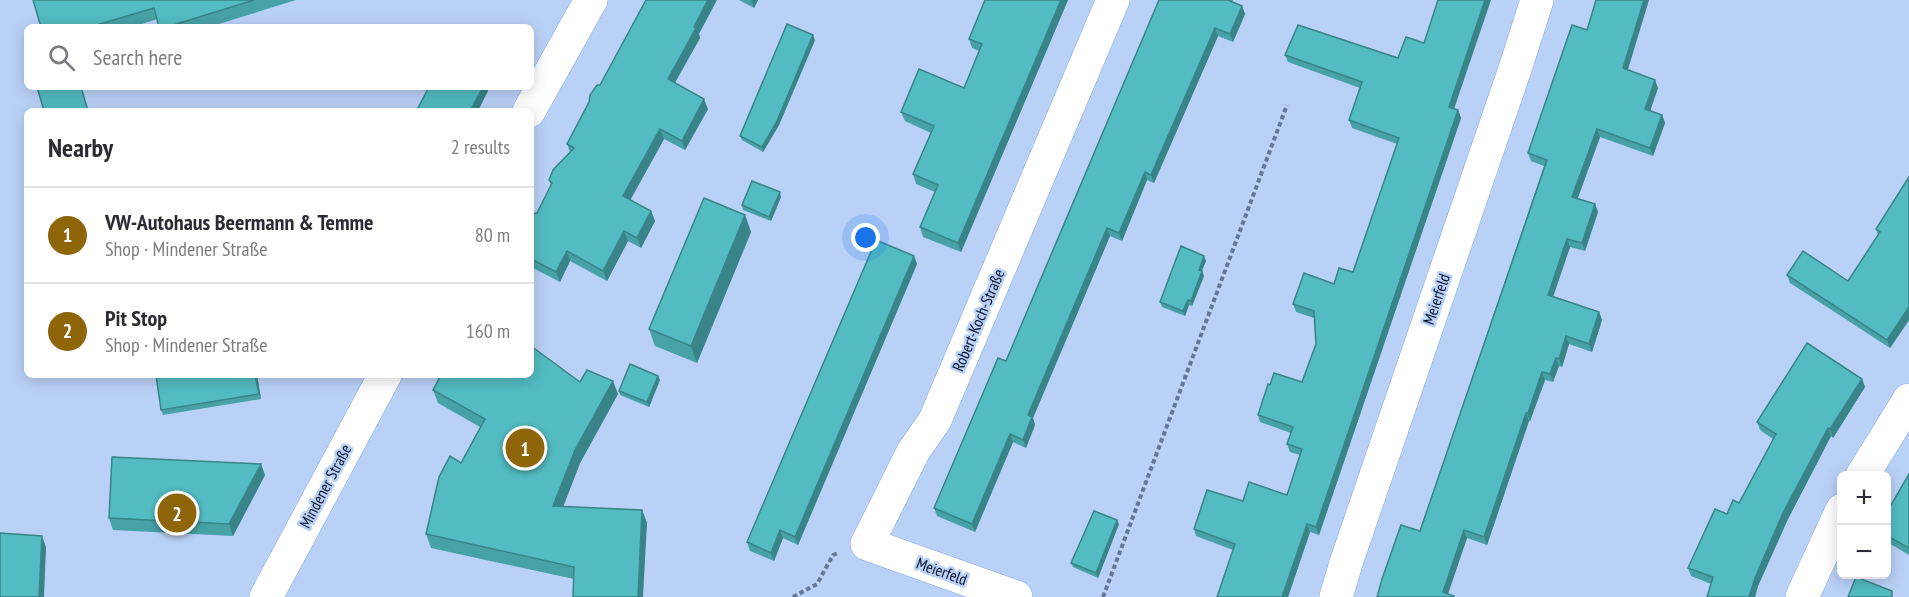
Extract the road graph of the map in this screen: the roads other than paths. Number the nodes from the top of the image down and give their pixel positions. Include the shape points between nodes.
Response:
1 (591, 0) edge
2 (1113, 0) edge
3 (1537, 0) edge
4 (531, 108) edge
5 (383, 378) edge
6 (1909, 400) edge
7 (1865, 471) edge
8 (1837, 521) edge
9 (867, 544) joint
10 (266, 597) edge
11 (1017, 597) edge
12 (1336, 597) edge
13 (1802, 597) edge

1 - 4 street
2 - 9 street, Robert-Koch-Straße via 935,420 913,452
3 - 12 street, Meierfeld
5 - 10 street, Mindener Straße
6 - 7 street
8 - 13 street
9 - 11 street, Meierfeld

